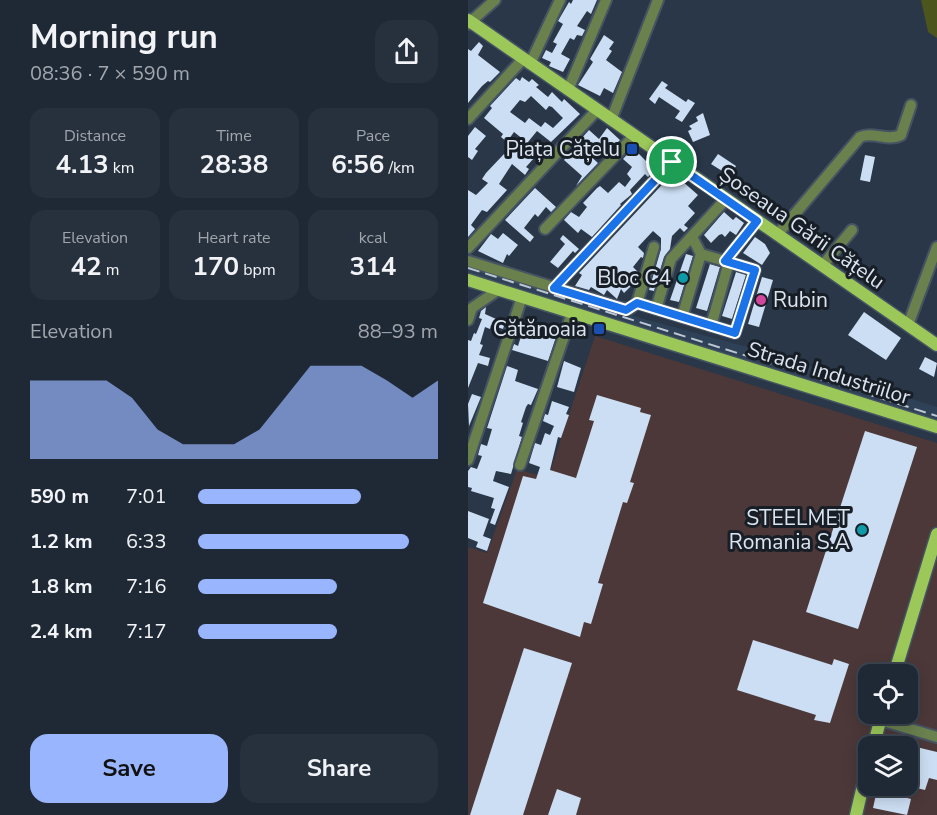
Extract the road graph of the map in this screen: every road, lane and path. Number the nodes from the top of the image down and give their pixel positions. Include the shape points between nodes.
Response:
1 (495, 0) edge
2 (560, 0) edge
3 (606, 0) edge
4 (658, 0) edge
5 (469, 22) edge
6 (527, 62) junction
7 (568, 90) junction
8 (911, 105) dead end
9 (597, 110) junction
10 (468, 119) edge
11 (611, 120) junction
12 (634, 136) junction
13 (672, 162) junction
14 (726, 200) junction
15 (757, 221) junction
16 (545, 229) dead end
17 (852, 230) dead end
18 (777, 235) junction
19 (692, 237) junction
20 (937, 247) edge
21 (468, 248) edge
22 (654, 248) dead end
23 (701, 254) junction
24 (468, 261) edge
25 (727, 262) junction
26 (822, 266) junction
27 (468, 280) edge
28 (554, 288) junction
29 (498, 290) junction
30 (522, 297) junction
31 (470, 303) edge
32 (637, 303) junction
33 (656, 309) junction
34 (572, 313) junction
35 (682, 317) junction
36 (468, 320) edge
37 (908, 325) junction
38 (711, 326) junction
39 (937, 345) edge
40 (937, 427) edge
41 (468, 460) edge
42 (519, 465) dead end
43 (937, 534) edge
44 (897, 664) edge
45 (902, 724) edge
46 (937, 736) edge
47 (860, 796) edge
48 (856, 815) edge

1 - 5 street
2 - 6 street
3 - 7 street
4 - 11 street
5 - 6 main road, Șoseaua Gării Cățelu
6 - 7 main road, Șoseaua Gării Cățelu
6 - 10 street
7 - 9 main road, Șoseaua Gării Cățelu
8 - 18 street via 901,135 862,135
9 - 11 main road, Șoseaua Gării Cățelu
9 - 21 street
11 - 12 main road, Șoseaua Gării Cățelu
12 - 13 main road, Șoseaua Gării Cățelu
12 - 16 street
13 - 14 main road, Șoseaua Gării Cățelu
13 - 28 street
14 - 15 main road, Șoseaua Gării Cățelu
14 - 19 street
15 - 18 main road, Șoseaua Gării Cățelu
15 - 25 street
17 - 26 street
18 - 26 main road, Șoseaua Gării Cățelu
19 - 23 street
19 - 33 street via 671,259
20 - 37 street
22 - 32 street
23 - 25 street
23 - 35 street
24 - 28 street
25 - 38 street
25 - 38 street via 755,270 735,333
26 - 37 main road, Șoseaua Gării Cățelu
27 - 29 main road, Strada Industriilor
28 - 32 street via 626,310
29 - 30 main road, Strada Industriilor
29 - 31 street
30 - 34 main road, Strada Industriilor
30 - 41 street
31 - 36 street
32 - 33 street
33 - 35 street
34 - 40 main road, Strada Industriilor
34 - 42 street
35 - 38 street
37 - 39 main road, Șoseaua Gării Cățelu
43 - 44 main road
45 - 46 street
47 - 48 main road

